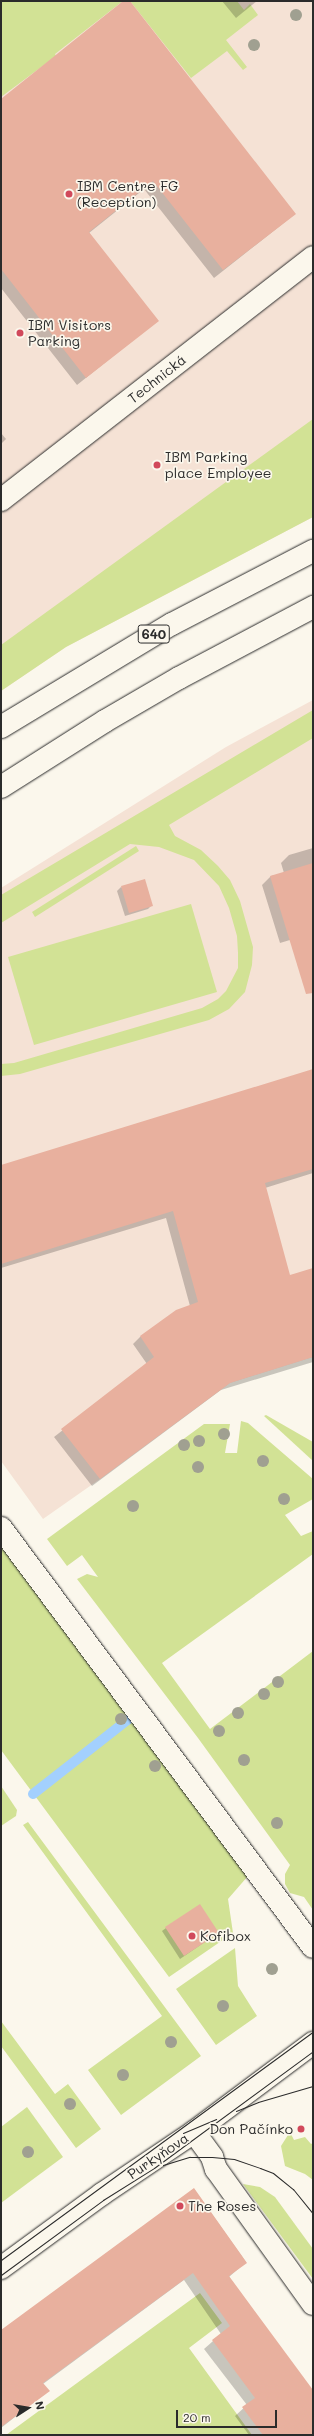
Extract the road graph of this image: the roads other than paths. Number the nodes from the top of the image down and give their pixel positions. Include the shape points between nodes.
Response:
1 (313, 257) edge
2 (1, 500) edge
3 (313, 551) edge
4 (313, 606) edge
5 (1, 727) edge
6 (1, 787) edge
7 (1, 1528) edge
8 (313, 1947) edge
9 (313, 2043) edge
10 (194, 2132) junction
11 (1, 2268) edge
12 (313, 2304) edge

1 - 2 main road, Technická
3 - 5 main road, 640 via 172,624
4 - 6 main road via 179,678
7 - 8 main road
9 - 10 main road, Purkyňova
10 - 11 main road, Purkyňova via 102,2194
10 - 12 main road via 212,2157 224,2181

